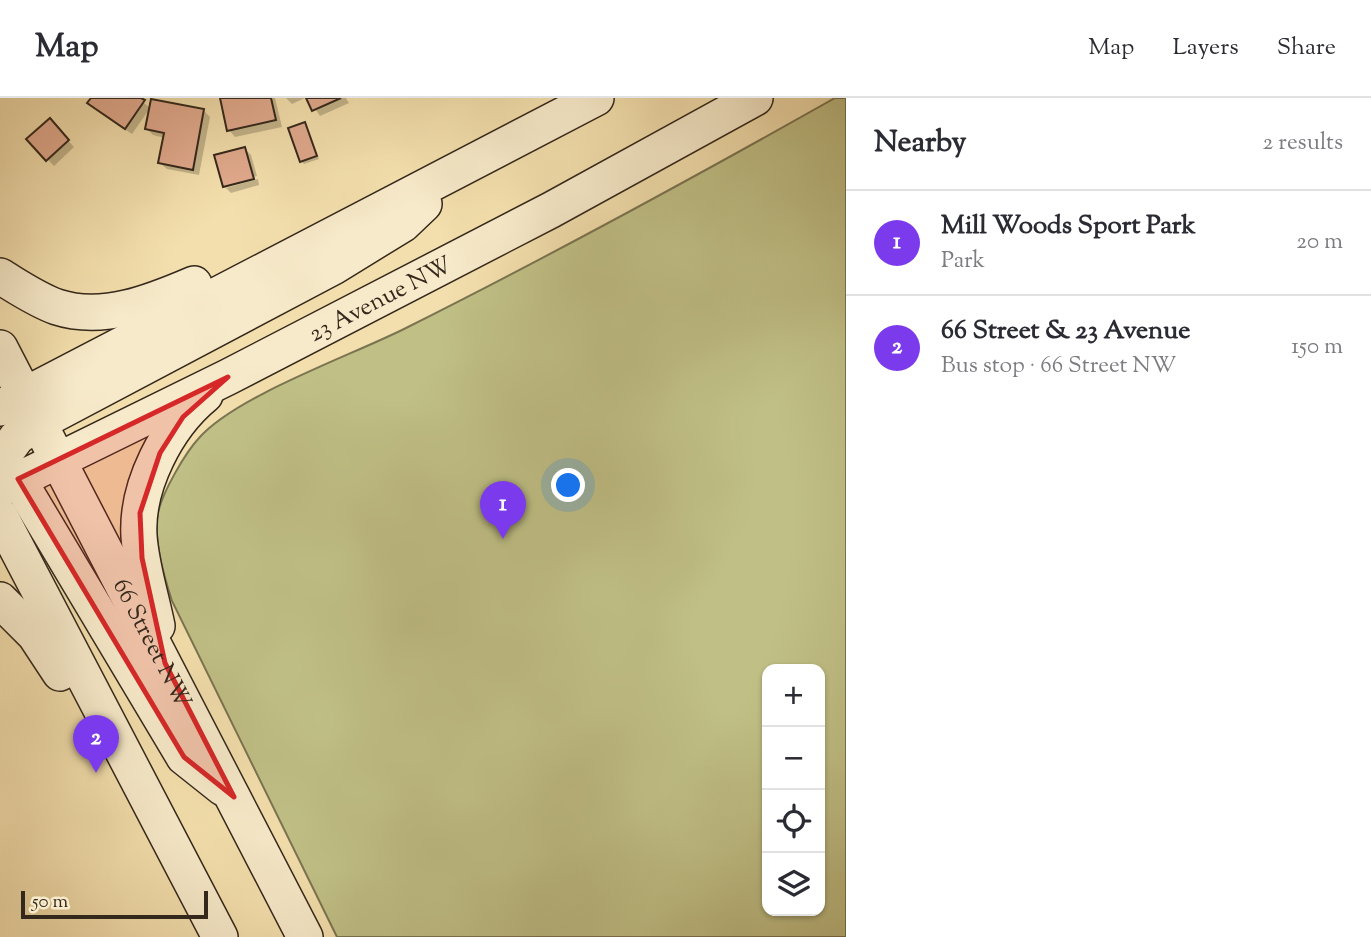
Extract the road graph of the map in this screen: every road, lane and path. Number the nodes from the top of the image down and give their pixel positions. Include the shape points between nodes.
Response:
1 (596, 98) edge
2 (755, 98) edge
3 (462, 167) junction
4 (291, 257) junction
5 (0, 276) edge
6 (0, 348) edge
7 (228, 377) junction
8 (9, 441) edge
9 (57, 460) junction
10 (0, 516) edge
11 (0, 600) edge
12 (165, 663) junction
13 (121, 750) junction
14 (234, 797) junction
15 (220, 937) edge
16 (305, 937) edge

1 - 3 main road
2 - 7 main road, 23 Avenue NW via 551,210
3 - 4 main road
3 - 8 main road via 403,224 333,267
4 - 5 main road via 202,281 156,301 101,311 57,307
4 - 8 main road
6 - 8 main road, 66 Street NW
7 - 9 main road, 23 Avenue NW
7 - 12 main road via 183,417 160,453 140,513 142,558
8 - 9 main road, 66 Street NW
8 - 14 main road via 184,757
9 - 12 main road, 66 Street NW
10 - 13 main road
11 - 13 main road via 35,635 67,685
12 - 14 main road, 66 Street NW
13 - 15 main road
14 - 16 main road, 66 Street NW

